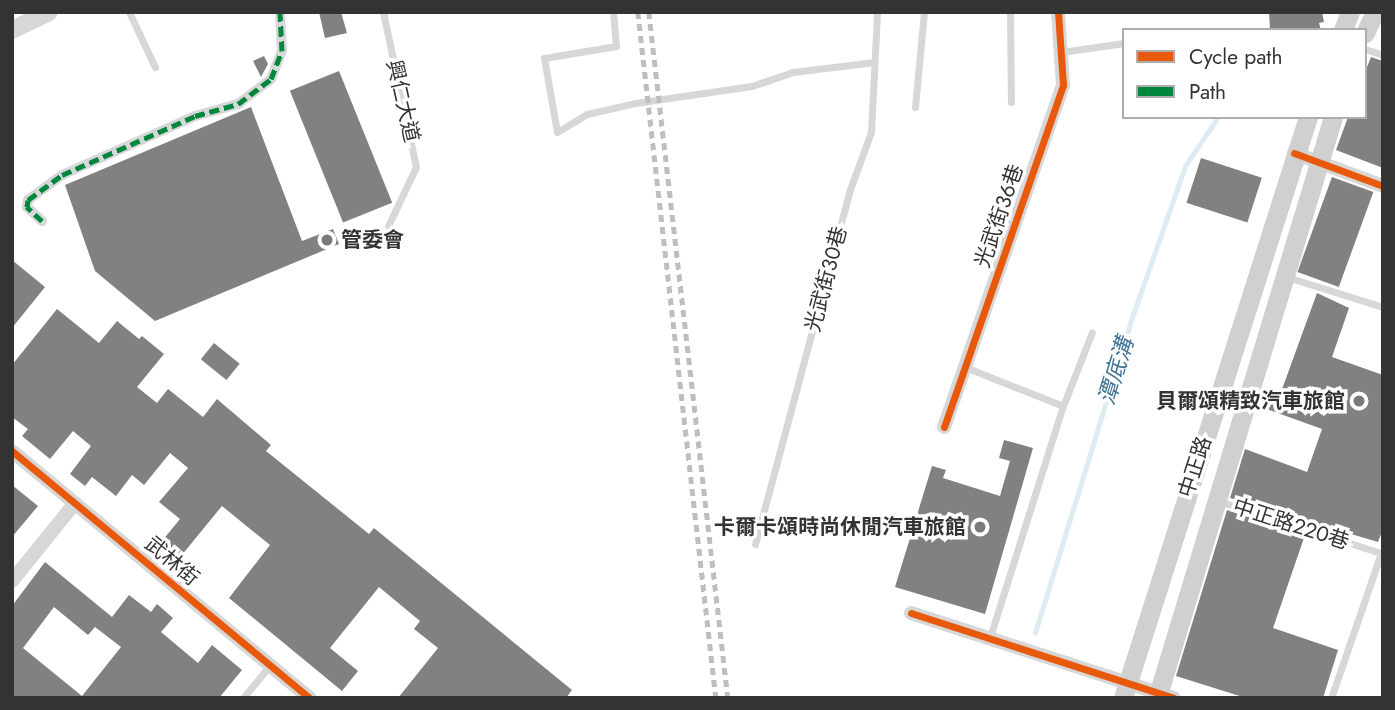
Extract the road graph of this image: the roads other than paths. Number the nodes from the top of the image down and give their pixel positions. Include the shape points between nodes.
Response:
1 (49, 12) edge
2 (129, 12) edge
3 (280, 12) edge
4 (383, 12) edge
5 (613, 12) edge
6 (877, 12) edge
7 (923, 12) edge
8 (1010, 12) edge
9 (1058, 12) edge
10 (12, 30) edge
11 (1122, 43) edge
12 (1061, 52) junction
13 (874, 62) junction
14 (155, 67) dead end
15 (1011, 102) dead end
16 (915, 107) dead end
17 (1307, 119) edge
18 (1333, 119) edge
19 (1294, 153) junction
20 (1318, 162) junction
21 (1383, 186) edge
22 (42, 221) dead end
23 (388, 226) dead end
24 (1286, 277) junction
25 (1383, 307) edge
26 (1092, 332) dead end
27 (965, 367) junction
28 (1063, 406) junction
29 (943, 427) dead end
30 (12, 451) edge
31 (1215, 500) junction
32 (75, 503) junction
33 (755, 544) dead end
34 (12, 581) edge
35 (911, 613) dead end
36 (990, 637) junction
37 (270, 665) junction
38 (1126, 690) edge
39 (1163, 696) edge
40 (243, 698) edge
41 (310, 698) edge
42 (1331, 698) edge

1 - 10 street
2 - 14 lane
3 - 22 street via 282,51 271,79 238,104 185,120 62,175 28,200 27,207
4 - 23 lane, 興仁大道 via 416,167
5 - 13 lane via 616,46 544,58 557,132 587,114 635,103 752,86 793,72
6 - 13 lane, 光武街30巷
7 - 16 lane
8 - 15 lane
9 - 12 street, 光武街36巷
11 - 12 lane
12 - 27 street, 光武街36巷 via 1063,85
13 - 33 lane, 光武街30巷 via 871,132 849,192
17 - 19 main road, 中正路
18 - 20 main road, 中正路
19 - 20 street
19 - 38 main road, 中正路
20 - 21 street
20 - 24 main road, 中正路
24 - 25 lane
24 - 31 main road, 中正路
26 - 28 lane
27 - 28 lane
27 - 29 street, 光武街36巷
28 - 36 lane
30 - 32 street, 武林街
31 - 39 main road, 中正路
31 - 42 lane, 中正路220巷 via 1381,553
32 - 34 street
32 - 37 street, 武林街
35 - 36 street
36 - 38 street
37 - 40 lane
37 - 41 street, 武林街
38 - 39 street

